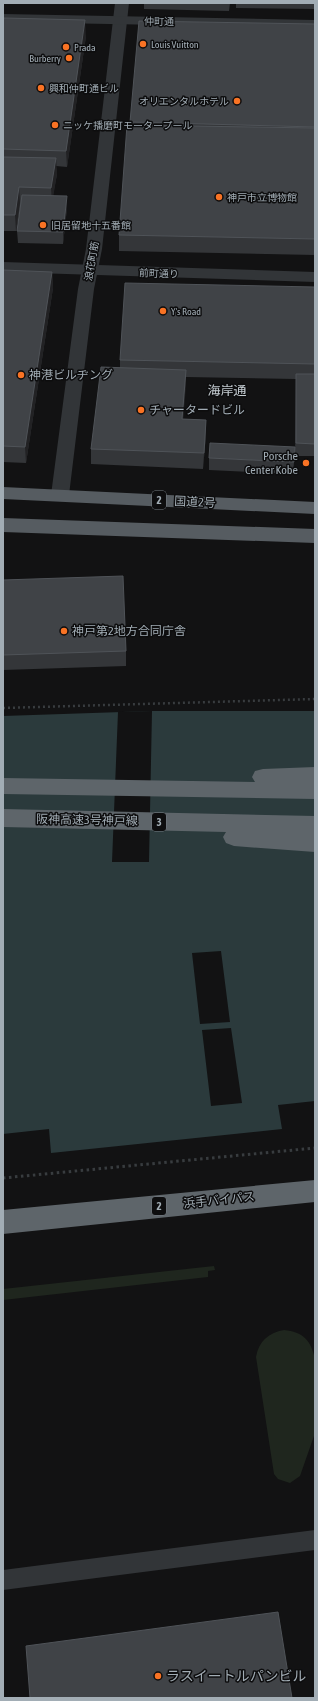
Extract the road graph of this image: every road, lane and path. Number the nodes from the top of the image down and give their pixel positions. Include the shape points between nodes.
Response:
1 (122, 3) edge
2 (3, 18) edge
3 (119, 20) junction
4 (315, 24) edge
5 (3, 267) edge
6 (89, 270) junction
7 (315, 277) edge
8 (3, 493) edge
9 (60, 495) junction
10 (315, 508) edge
11 (3, 525) edge
12 (315, 536) edge
13 (315, 699) edge
14 (3, 708) edge
15 (315, 774) edge
16 (3, 786) edge
17 (40, 787) junction
18 (315, 791) edge
19 (3, 818) edge
20 (36, 819) junction
21 (315, 825) edge
22 (315, 843) edge
23 (315, 1148) edge
24 (3, 1178) edge
25 (315, 1191) edge
26 (315, 1205) edge
27 (3, 1222) edge
28 (3, 1236) edge
29 (315, 1540) edge
30 (3, 1580) edge

1 - 3 street, 浪花町筋
2 - 3 street, 仲町通
3 - 4 street, 仲町通
3 - 6 street, 浪花町筋 via 94,249
5 - 6 street, 前町通り
6 - 7 street, 前町通り
6 - 9 street, 浪花町筋
8 - 9 highway, 国道2号 / 2
9 - 10 highway, 国道2号 / 2
11 - 12 highway
13 - 14 path
15 - 17 highway
16 - 17 highway
17 - 18 highway
19 - 20 highway, 阪神高速3号神戸線 / 3
20 - 21 highway, 阪神高速3号神戸線 / 3
20 - 22 highway, 3
23 - 24 path
25 - 27 highway, 浜手バイパス / 2
26 - 28 highway, 浜手バイパス / 2
29 - 30 lane

